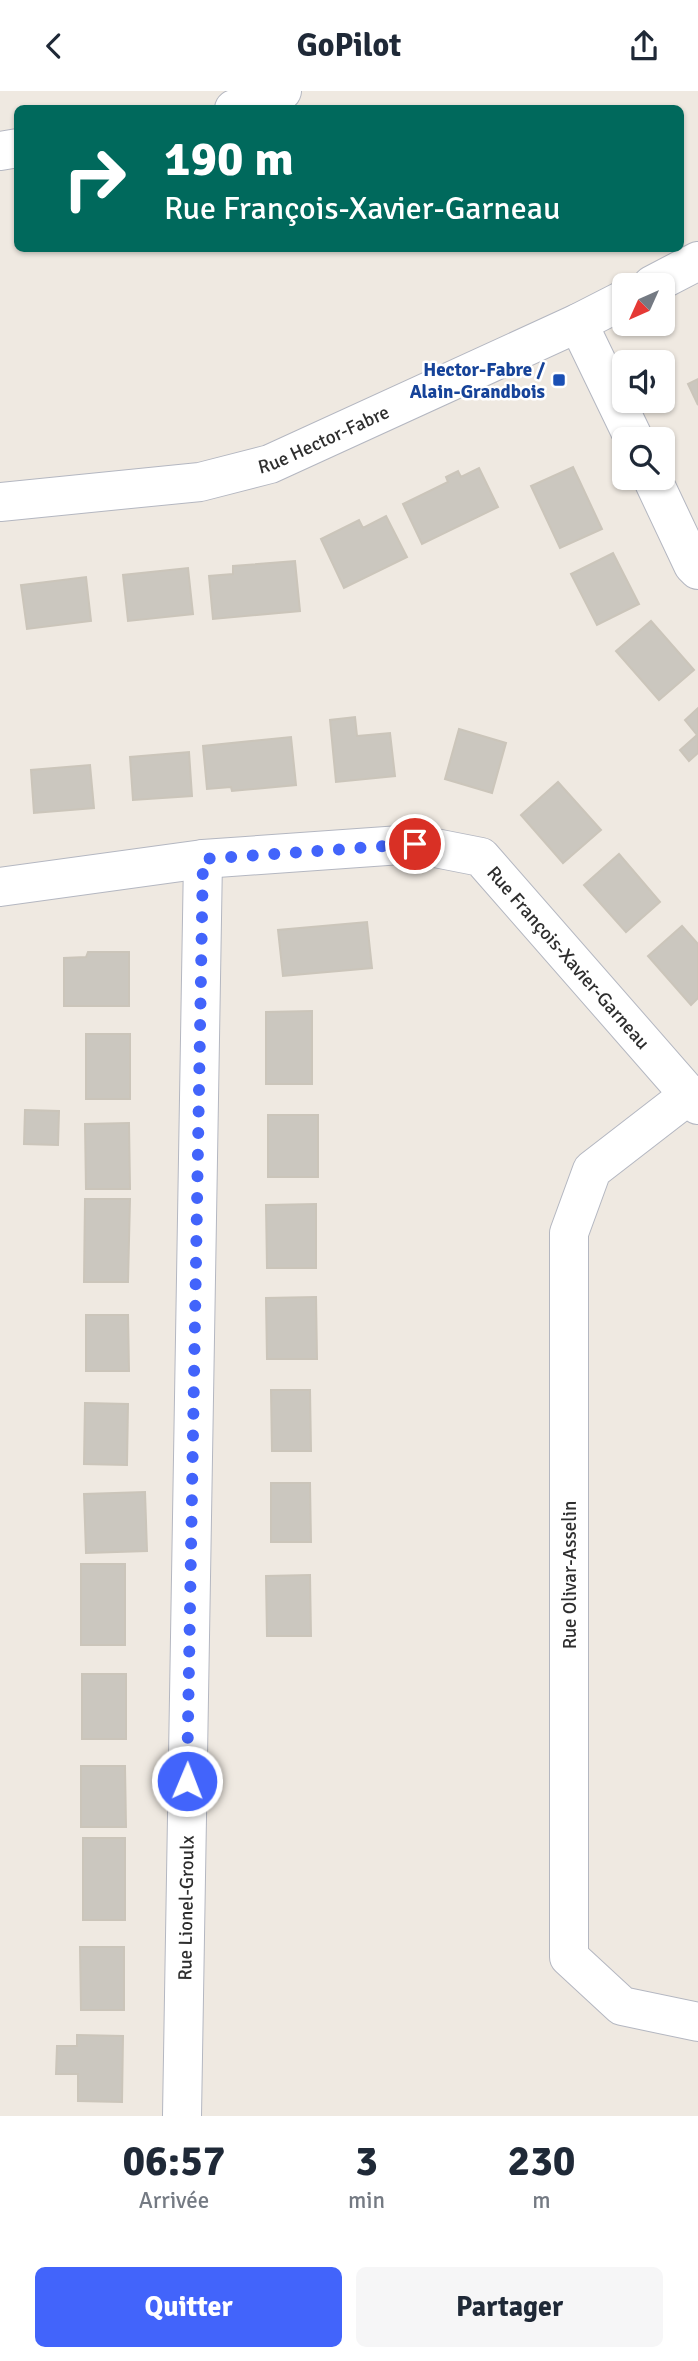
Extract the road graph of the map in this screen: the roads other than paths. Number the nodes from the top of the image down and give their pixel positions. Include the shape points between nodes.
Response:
1 (282, 91) edge
2 (249, 105) edge
3 (698, 261) edge
4 (675, 273) edge
5 (612, 306) edge
6 (578, 323) junction
7 (628, 427) edge
8 (658, 490) edge
9 (0, 502) edge
10 (698, 570) edge
11 (203, 859) junction
12 (0, 887) edge
13 (694, 1100) edge
14 (698, 2022) edge
15 (181, 2116) edge

1 - 2 street
3 - 4 street
5 - 6 street, Rue Hector-Fabre
6 - 7 street
6 - 9 street, Rue Hector-Fabre via 270,464 200,482
8 - 10 street
11 - 12 street, Rue François-Xavier-Garneau
11 - 13 street, Rue François-Xavier-Garneau via 415,844 481,857
11 - 15 street, Rue Lionel-Groulx
13 - 14 street, Rue Olivar-Asselin via 592,1170 569,1233 569,1957 622,2006

